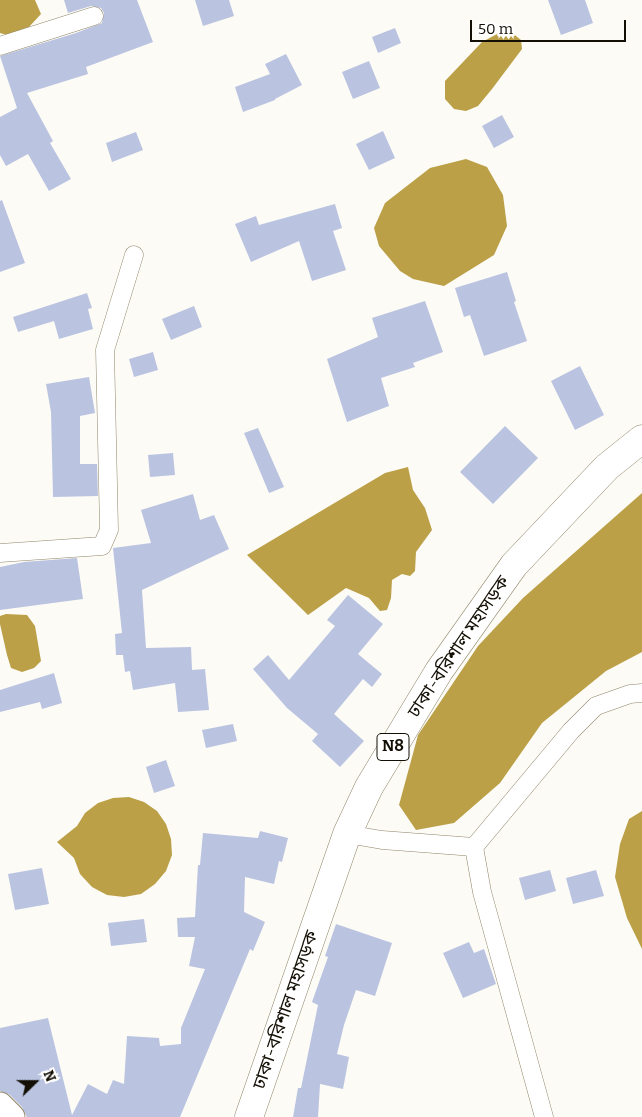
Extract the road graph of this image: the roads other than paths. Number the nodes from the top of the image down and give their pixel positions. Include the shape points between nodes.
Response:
1 (94, 16) dead end
2 (0, 46) edge
3 (134, 255) dead end
4 (642, 438) edge
5 (0, 553) edge
6 (642, 693) edge
7 (347, 834) junction
8 (474, 846) junction
9 (0, 1105) edge
10 (12, 1117) edge
11 (249, 1117) edge
12 (544, 1117) edge

1 - 2 street
3 - 5 street via 105,350 109,530 102,546
4 - 7 highway, ঢাকা-বরিশাল মহাসড়ক / N8 via 607,467 514,565 440,671 369,787
6 - 8 street via 596,706
7 - 8 street via 382,840
7 - 11 highway, ঢাকা-বরিশাল মহাসড়ক / N8
8 - 12 street via 482,892
9 - 10 street

